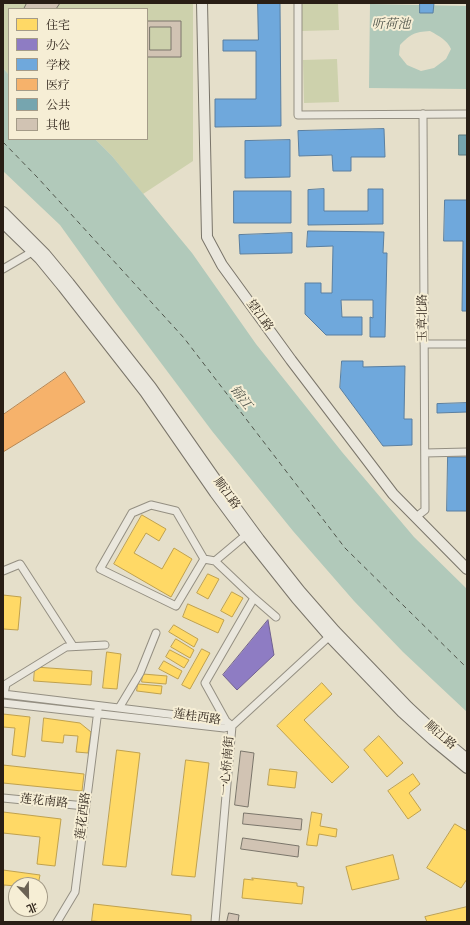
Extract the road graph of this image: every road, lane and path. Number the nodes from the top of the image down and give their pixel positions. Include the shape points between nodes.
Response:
1 (202, 3) edge
2 (298, 3) edge
3 (423, 114) junction
4 (467, 114) edge
5 (3, 212) edge
6 (3, 223) edge
7 (32, 252) junction
8 (3, 269) edge
9 (424, 344) junction
10 (467, 344) edge
11 (467, 452) edge
12 (425, 453) junction
13 (416, 517) junction
14 (246, 535) junction
15 (204, 559) junction
16 (215, 561) junction
17 (467, 569) edge
18 (3, 571) edge
19 (254, 598) junction
20 (276, 617) dead end
21 (156, 633) dead end
22 (332, 634) junction
23 (105, 645) dead end
24 (73, 646) junction
25 (3, 694) edge
26 (3, 703) edge
27 (119, 708) junction
28 (98, 710) junction
29 (226, 721) junction
30 (232, 726) junction
31 (467, 759) edge
32 (467, 768) edge
33 (3, 798) edge
34 (85, 806) junction
35 (57, 922) edge
36 (215, 922) edge

1 - 13 main road, 望江路 via 207,237 222,265 291,360 393,494
2 - 3 street via 298,115
3 - 4 street
3 - 9 street, 玉章北路
5 - 22 main road, 顺江路 via 46,254 151,387 259,539
6 - 7 main road, 顺江路
7 - 8 street
7 - 14 main road, 顺江路 via 63,287 145,392
9 - 10 street
9 - 12 street, 玉章北路
11 - 12 street
12 - 13 street, 玉章北路 via 425,510
13 - 17 main road, 望江路
14 - 16 street
14 - 22 main road, 顺江路 via 296,598
15 - 15 street via 176,606 100,569 132,513 151,505 176,511
15 - 16 street
16 - 19 street
18 - 24 street via 20,564
19 - 20 street
19 - 29 street via 205,683
21 - 27 street via 140,673
22 - 30 street, 一心桥南街
22 - 31 main road, 顺江路 via 438,735
22 - 32 main road, 顺江路 via 402,712
23 - 24 street
24 - 25 street via 66,647 6,684
25 - 28 street, 莲桂西路
26 - 28 street, 莲桂西路
27 - 28 street, 莲桂西路
27 - 29 street, 莲桂西路
28 - 30 street, 莲桂西路 via 224,728
28 - 34 street, 莲花西路
29 - 30 street, 莲桂西路
30 - 36 street, 一心桥南街
33 - 34 street, 莲花南路
34 - 35 street, 莲花西路 via 75,892

